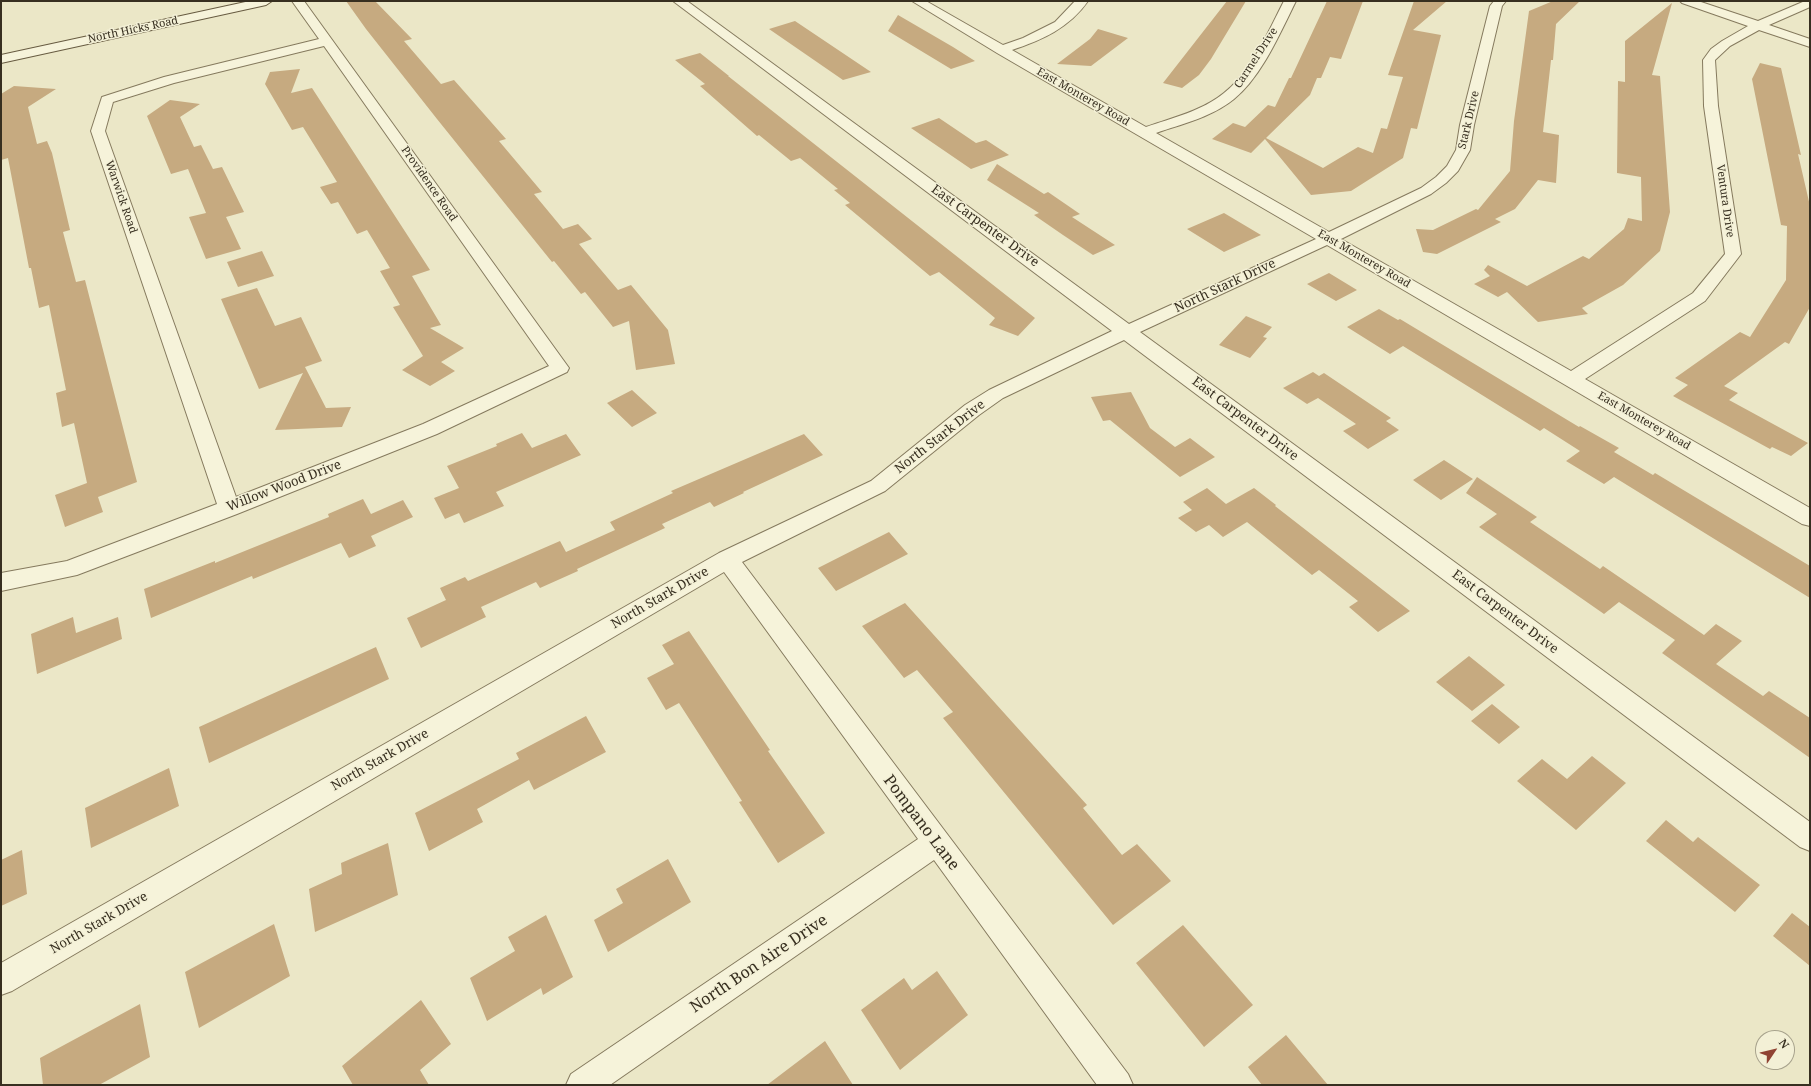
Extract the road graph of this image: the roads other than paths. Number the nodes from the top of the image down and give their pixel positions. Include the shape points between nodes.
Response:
1 (266, 1) edge
2 (298, 1) edge
3 (679, 1) edge
4 (918, 1) edge
5 (1082, 1) edge
6 (1290, 1) edge
7 (1500, 1) edge
8 (1686, 1) edge
9 (1810, 3) edge
10 (1760, 26) junction
11 (326, 41) junction
12 (1810, 43) edge
13 (1001, 50) junction
14 (1, 59) edge
15 (1144, 132) junction
16 (1328, 239) junction
17 (1128, 332) junction
18 (560, 368) joint
19 (1571, 379) junction
20 (229, 508) junction
21 (1810, 518) edge
22 (727, 559) junction
23 (1, 582) edge
24 (1810, 838) edge
25 (936, 843) junction
26 (1, 980) edge
27 (582, 1085) edge
28 (1117, 1085) edge

1 - 14 street, North Hicks Road
2 - 11 street, Providence Road
3 - 17 street, East Carpenter Drive
4 - 13 street, East Monterey Road
5 - 13 street via 1059,25 1027,41
6 - 15 street, Carmel Drive via 1274,32 1236,90 1206,110
7 - 16 street, Stark Drive via 1496,6 1463,150 1453,168 1426,190
8 - 10 street
9 - 10 street, Ventura Drive
10 - 12 street
10 - 19 street, Ventura Drive via 1725,44 1709,60 1711,106 1733,254 1700,297
11 - 18 street, Providence Road
11 - 20 street, Warwick Road via 169,80 107,100 98,131
13 - 15 street, East Monterey Road
15 - 16 street, East Monterey Road
16 - 17 street, North Stark Drive
16 - 19 street, East Monterey Road
17 - 22 street, North Stark Drive via 984,401 878,486
17 - 24 street, East Carpenter Drive
18 - 20 street, Willow Wood Drive via 430,429
19 - 21 street, East Monterey Road
20 - 23 street, Willow Wood Drive via 69,569
22 - 25 street, Pompano Lane
22 - 26 street, North Stark Drive
25 - 27 street, North Bon Aire Drive
25 - 28 street, Pompano Lane

